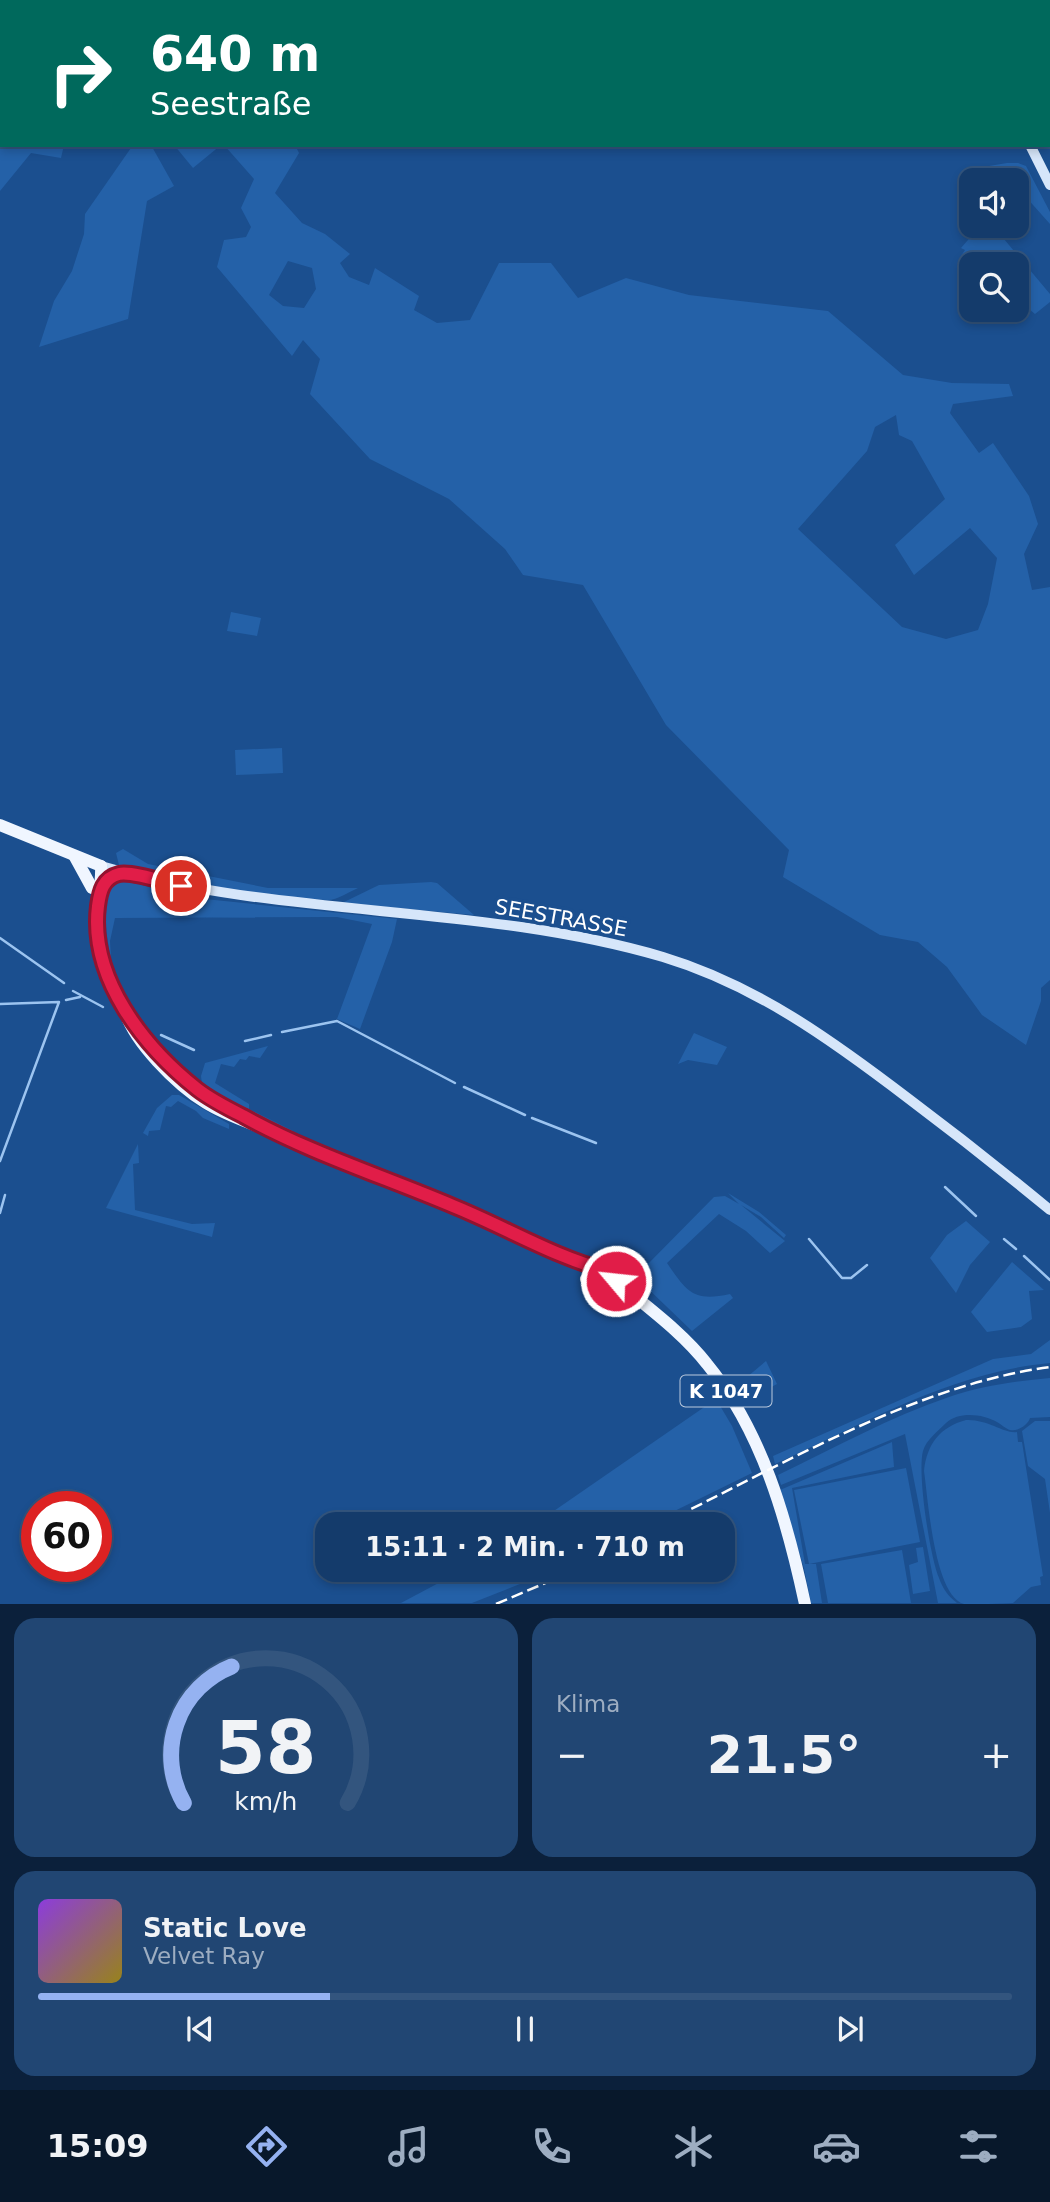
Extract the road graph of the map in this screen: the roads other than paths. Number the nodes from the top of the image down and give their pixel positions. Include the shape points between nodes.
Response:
1 (1031, 147) edge
2 (1050, 186) edge
3 (0, 825) edge
4 (75, 857) junction
5 (101, 866) junction
6 (123, 873) junction
7 (97, 887) junction
8 (1050, 1210) edge
9 (561, 1256) junction
10 (597, 1269) junction
11 (586, 1279) junction
12 (616, 1281) junction
13 (604, 1293) junction
14 (649, 1310) junction
15 (805, 1604) edge

1 - 2 main road
3 - 4 main road, SEESTRASSE
4 - 5 main road, SEESTRASSE
4 - 7 main road
5 - 6 main road, SEESTRASSE
5 - 7 main road
6 - 7 main road
6 - 8 main road, SEESTRASSE via 235,895 533,930 665,958 766,1000 834,1043
7 - 9 main road via 102,960 126,1019 149,1051 189,1091 216,1109 486,1220
9 - 10 main road
9 - 11 main road
10 - 11 main road
10 - 12 main road via 613,1273
11 - 13 main road via 593,1292
12 - 13 main road via 613,1290
12 - 14 main road, K 1047
13 - 14 main road, K 1047
14 - 15 main road, K 1047 via 706,1363 740,1412 768,1473

